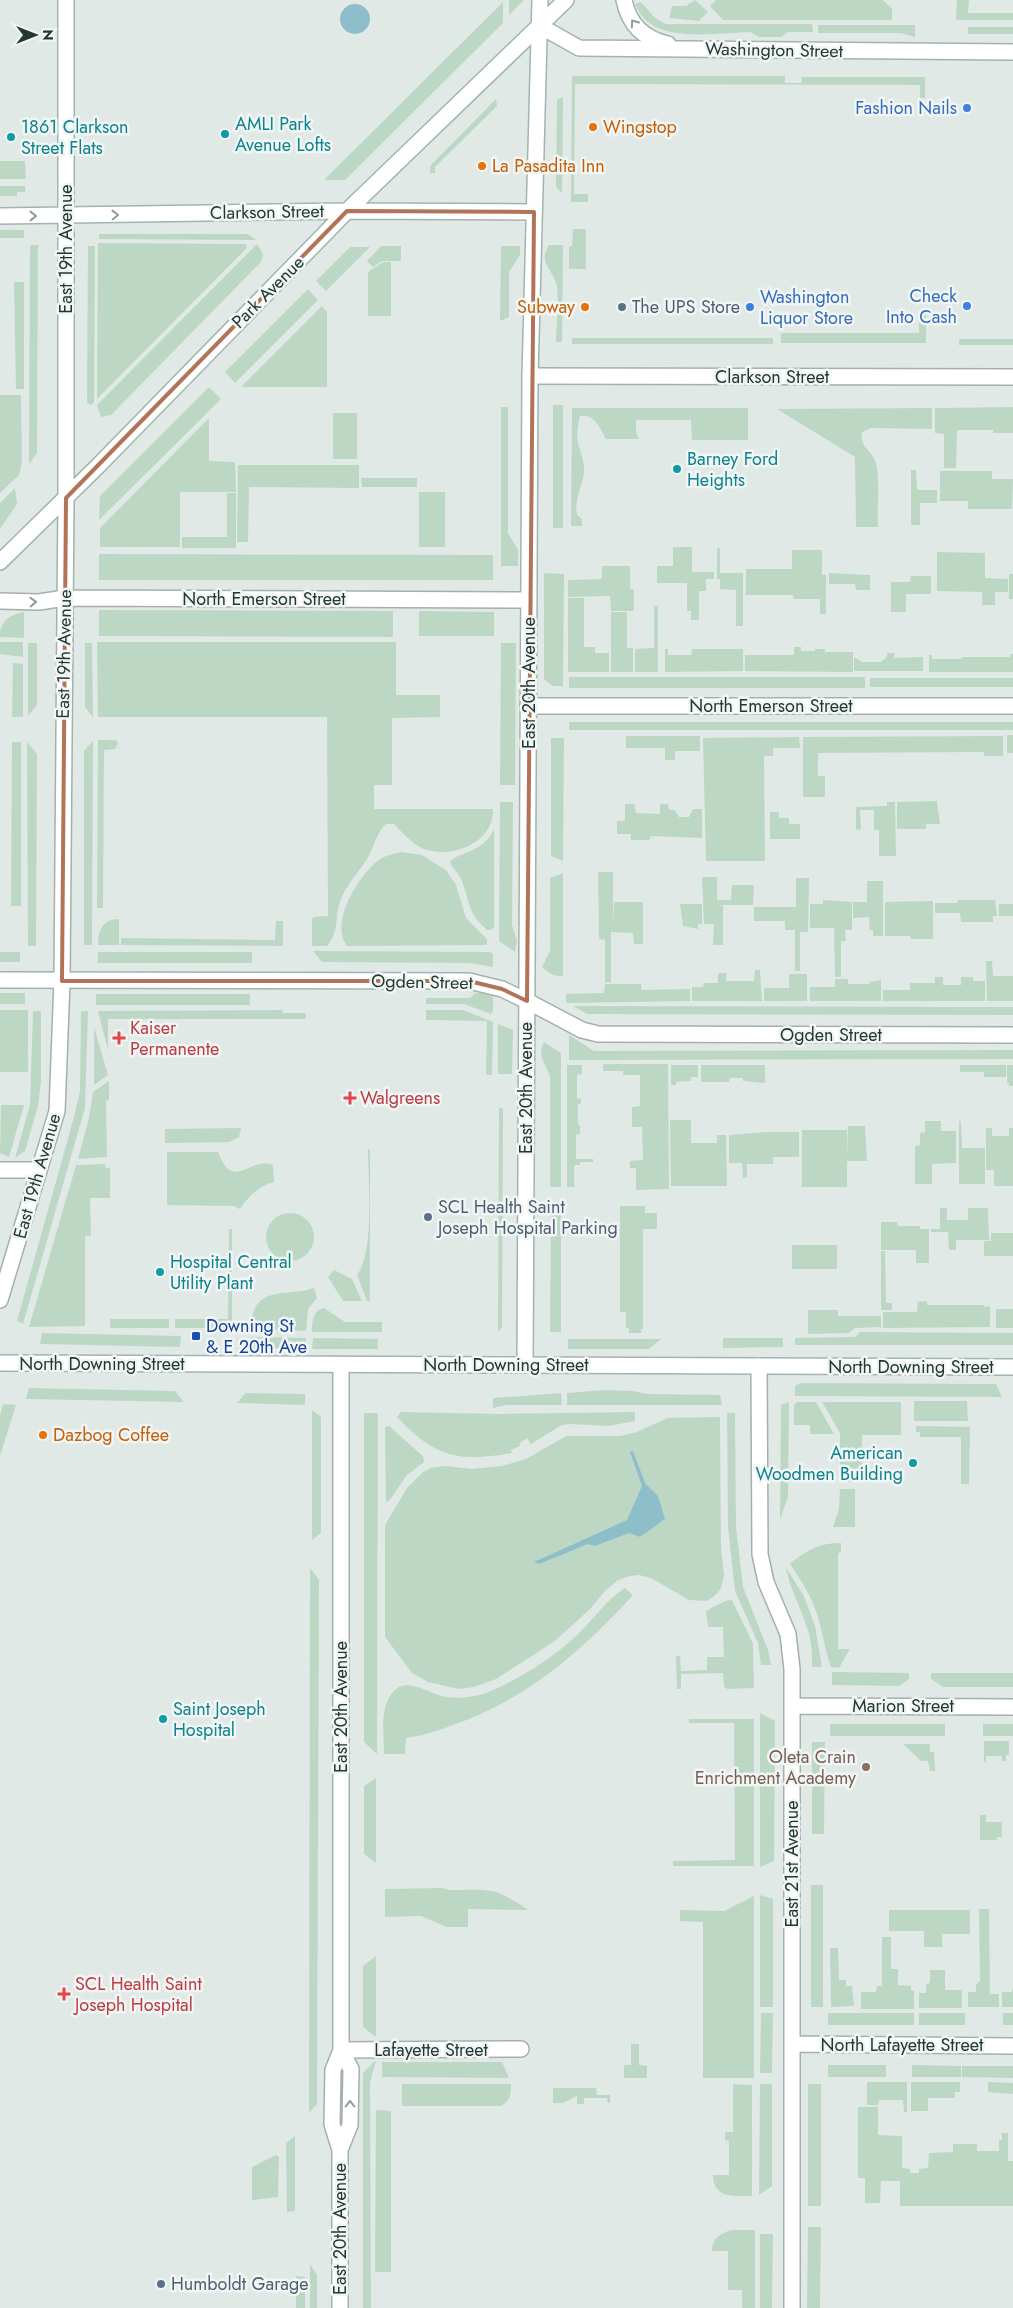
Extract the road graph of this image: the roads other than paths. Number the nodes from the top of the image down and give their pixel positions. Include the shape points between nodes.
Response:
1 (66, 0) edge
2 (540, 0) edge
3 (566, 0) edge
4 (624, 0) edge
5 (540, 26) junction
6 (687, 49) junction
7 (1013, 52) edge
8 (347, 211) junction
9 (534, 212) junction
10 (0, 216) edge
11 (66, 216) junction
12 (530, 376) junction
13 (1013, 377) edge
14 (66, 498) junction
15 (0, 562) edge
16 (65, 598) junction
17 (529, 600) junction
18 (0, 601) edge
19 (528, 706) junction
20 (1013, 706) edge
21 (0, 980) edge
22 (62, 981) junction
23 (527, 1001) junction
24 (1013, 1036) edge
25 (0, 1170) edge
26 (39, 1170) junction
27 (0, 1300) edge
28 (0, 1363) edge
29 (341, 1364) junction
30 (525, 1365) junction
31 (759, 1366) junction
32 (1013, 1367) edge
33 (792, 1706) junction
34 (1013, 1706) edge
35 (792, 2044) junction
36 (1013, 2046) edge
37 (521, 2049) dead end
38 (341, 2050) junction
39 (340, 2308) edge
40 (792, 2308) edge

1 - 11 street, East 19th Avenue
2 - 5 street, East 20th Avenue
3 - 5 street, Park Avenue
6 -> 4 street via 656,42 641,33 630,19
5 - 6 street, Washington Street via 579,48
5 - 8 street, Park Avenue
5 - 9 street, East 20th Avenue
6 - 7 street, Washington Street
8 - 9 street, Clarkson Street
11 -> 8 street, Clarkson Street
8 - 14 street, Park Avenue
9 - 12 street, East 20th Avenue
10 -> 11 street, Clarkson Street
11 - 14 street, East 19th Avenue
12 - 13 street, Clarkson Street
12 - 17 street, East 20th Avenue
14 - 15 street, Park Avenue
14 - 16 street, East 19th Avenue
16 - 17 street, North Emerson Street
18 -> 16 street, North Emerson Street via 39,602
16 - 22 street, East 19th Avenue
17 - 19 street, East 20th Avenue
19 - 20 street, North Emerson Street
19 - 23 street, East 20th Avenue
21 - 22 street, Ogden Street
22 - 23 street, Ogden Street via 469,981 502,989
22 - 26 street, East 19th Avenue via 57,1112
23 - 24 street, Ogden Street via 582,1030 598,1034
23 - 30 street, East 20th Avenue
25 - 26 street
26 - 27 street, East 19th Avenue
28 - 29 street, North Downing Street
29 - 30 street, North Downing Street
29 - 38 street, East 20th Avenue
30 - 31 street, North Downing Street
31 - 32 street, North Downing Street
31 - 33 street, East 21st Avenue via 760,1554 766,1582 788,1634
33 - 34 street, Marion Street
33 - 35 street, East 21st Avenue
35 - 36 street, North Lafayette Street
35 - 40 street, East 21st Avenue
37 - 38 street, Lafayette Street
38 - 39 street, East 20th Avenue via 333,2070 332,2124 340,2150

